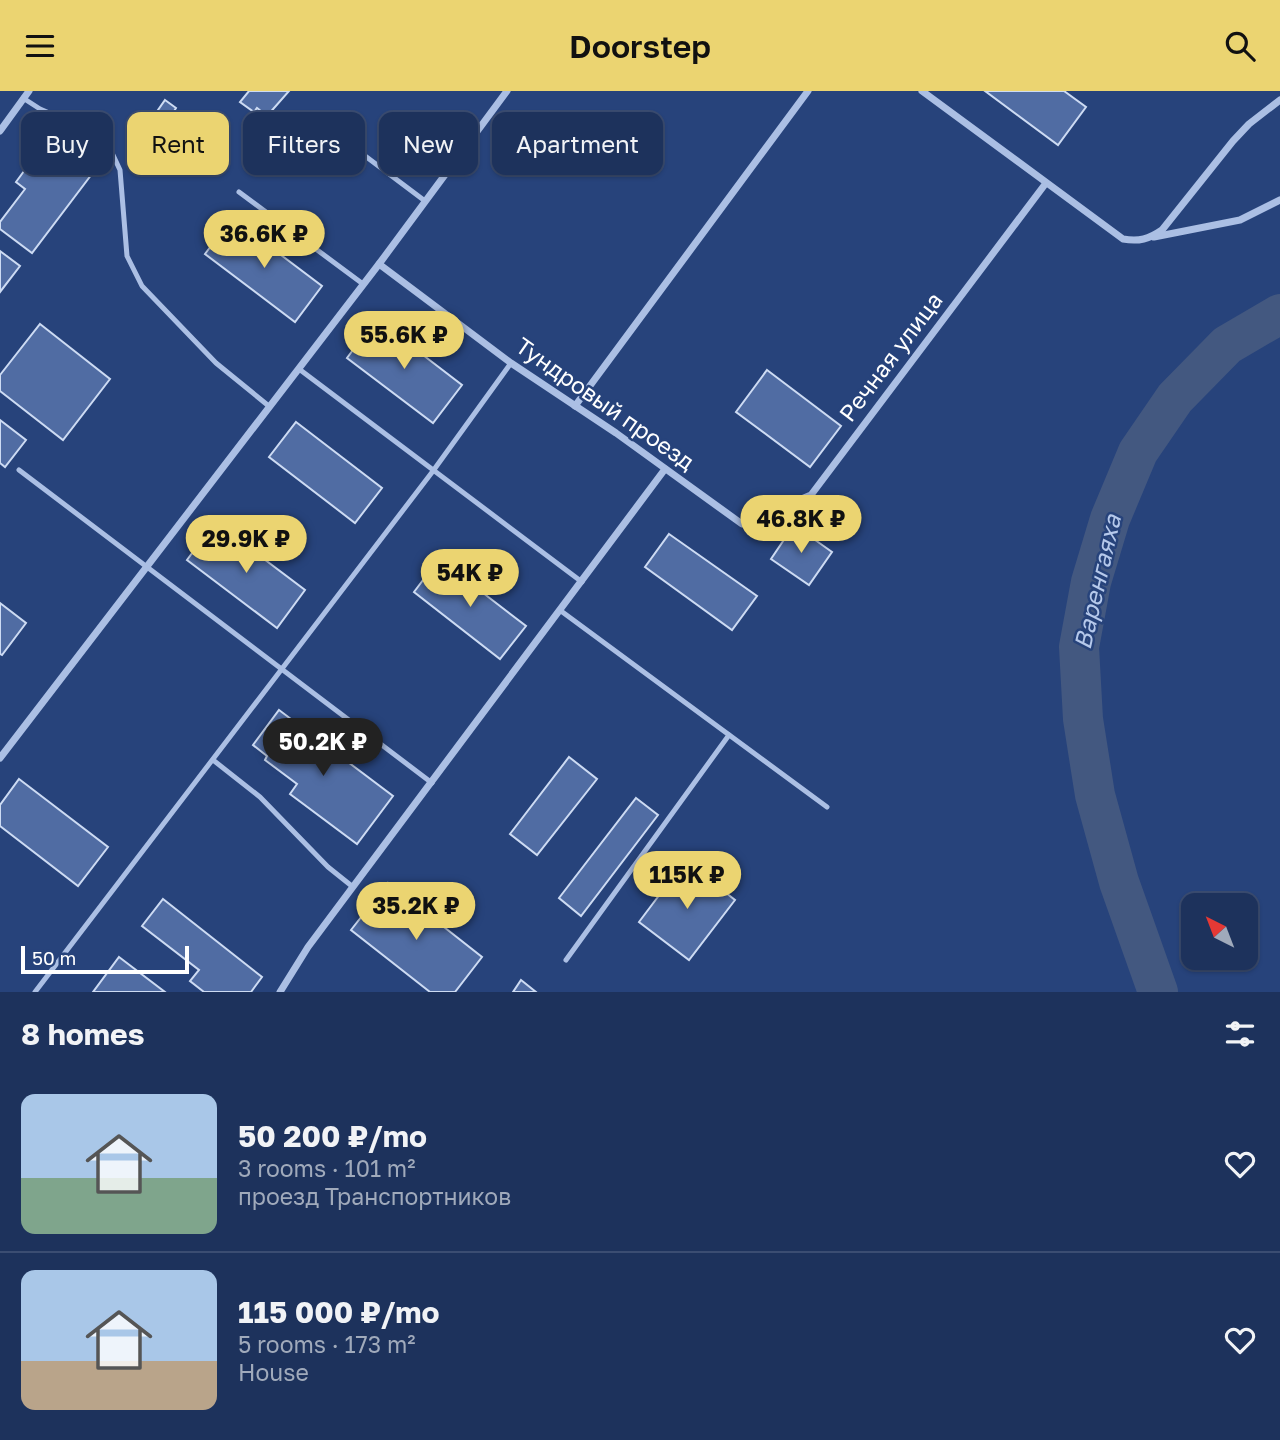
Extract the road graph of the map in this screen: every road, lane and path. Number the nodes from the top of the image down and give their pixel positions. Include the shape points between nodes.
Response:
1 (29, 91) edge
2 (507, 91) edge
3 (808, 91) edge
4 (922, 91) edge
5 (23, 98) junction
6 (1280, 100) edge
7 (0, 131) edge
8 (365, 156) edge
9 (1046, 183) junction
10 (239, 192) dead end
11 (1280, 200) edge
12 (425, 201) junction
13 (1151, 237) junction
14 (379, 264) junction
15 (363, 284) junction
16 (512, 363) junction
17 (299, 369) junction
18 (575, 406) junction
19 (270, 407) junction
20 (19, 470) dead end
21 (665, 470) junction
22 (433, 471) junction
23 (742, 524) joint
24 (147, 569) junction
25 (582, 582) junction
26 (561, 611) junction
27 (282, 670) junction
28 (729, 735) junction
29 (0, 758) edge
30 (213, 760) junction
31 (432, 783) junction
32 (827, 807) dead end
33 (353, 887) junction
34 (566, 960) dead end
35 (36, 992) edge
36 (280, 992) edge

1 - 5 street
2 - 12 street
3 - 18 street
4 - 9 street
5 - 7 street
5 - 19 lane via 79,126 113,155 120,170 127,255 142,286 216,363
6 - 13 street via 1241,133 1162,230
8 - 12 lane
9 - 13 street via 1123,239
9 - 23 street, Речная улица via 811,495
10 - 15 lane
11 - 13 street via 1229,223
12 - 14 street
14 - 15 street
14 - 16 street, Тундровый проезд
15 - 17 street
16 - 18 street, Тундровый проезд
16 - 22 lane
17 - 19 street
17 - 22 lane
18 - 21 street, Тундровый проезд
19 - 24 street
20 - 24 lane
21 - 23 street, Тундровый проезд
21 - 25 street
22 - 25 lane
22 - 27 lane
24 - 27 lane
24 - 29 street
25 - 26 street
26 - 28 lane
26 - 31 street
27 - 30 lane
27 - 31 lane
28 - 32 lane
28 - 34 lane
30 - 33 lane via 260,797
30 - 35 lane
31 - 33 street
33 - 36 street

